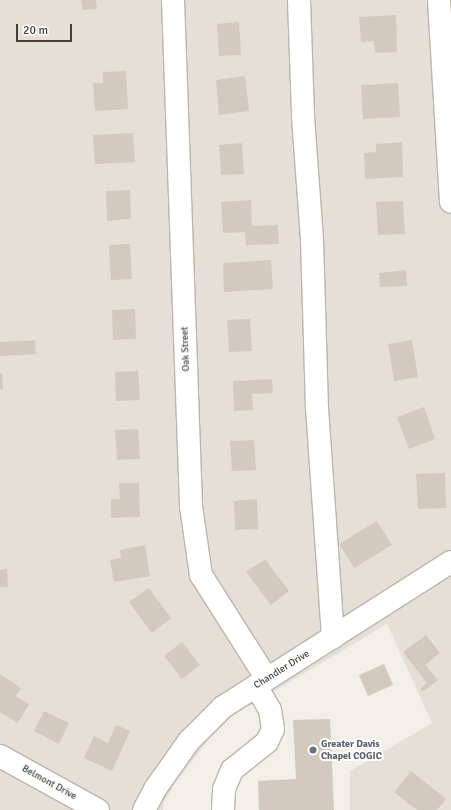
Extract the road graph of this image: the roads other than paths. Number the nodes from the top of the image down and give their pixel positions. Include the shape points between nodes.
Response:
1 (173, 0) edge
2 (299, 0) edge
3 (439, 0) edge
4 (451, 202) edge
5 (451, 562) edge
6 (333, 637) junction
7 (261, 683) junction
8 (0, 756) edge
9 (98, 810) edge
10 (144, 810) edge
11 (223, 810) edge

1 - 7 street, Oak Street via 191,506 201,575
2 - 6 street via 303,117 312,240 317,408
3 - 4 street
5 - 6 street, Chandler Drive
6 - 7 street, Chandler Drive
7 - 10 street, Chandler Drive via 223,707 189,741 155,789
7 - 11 street, Oak Street via 273,729 267,742 232,770 224,788
8 - 9 street, Belmont Drive

